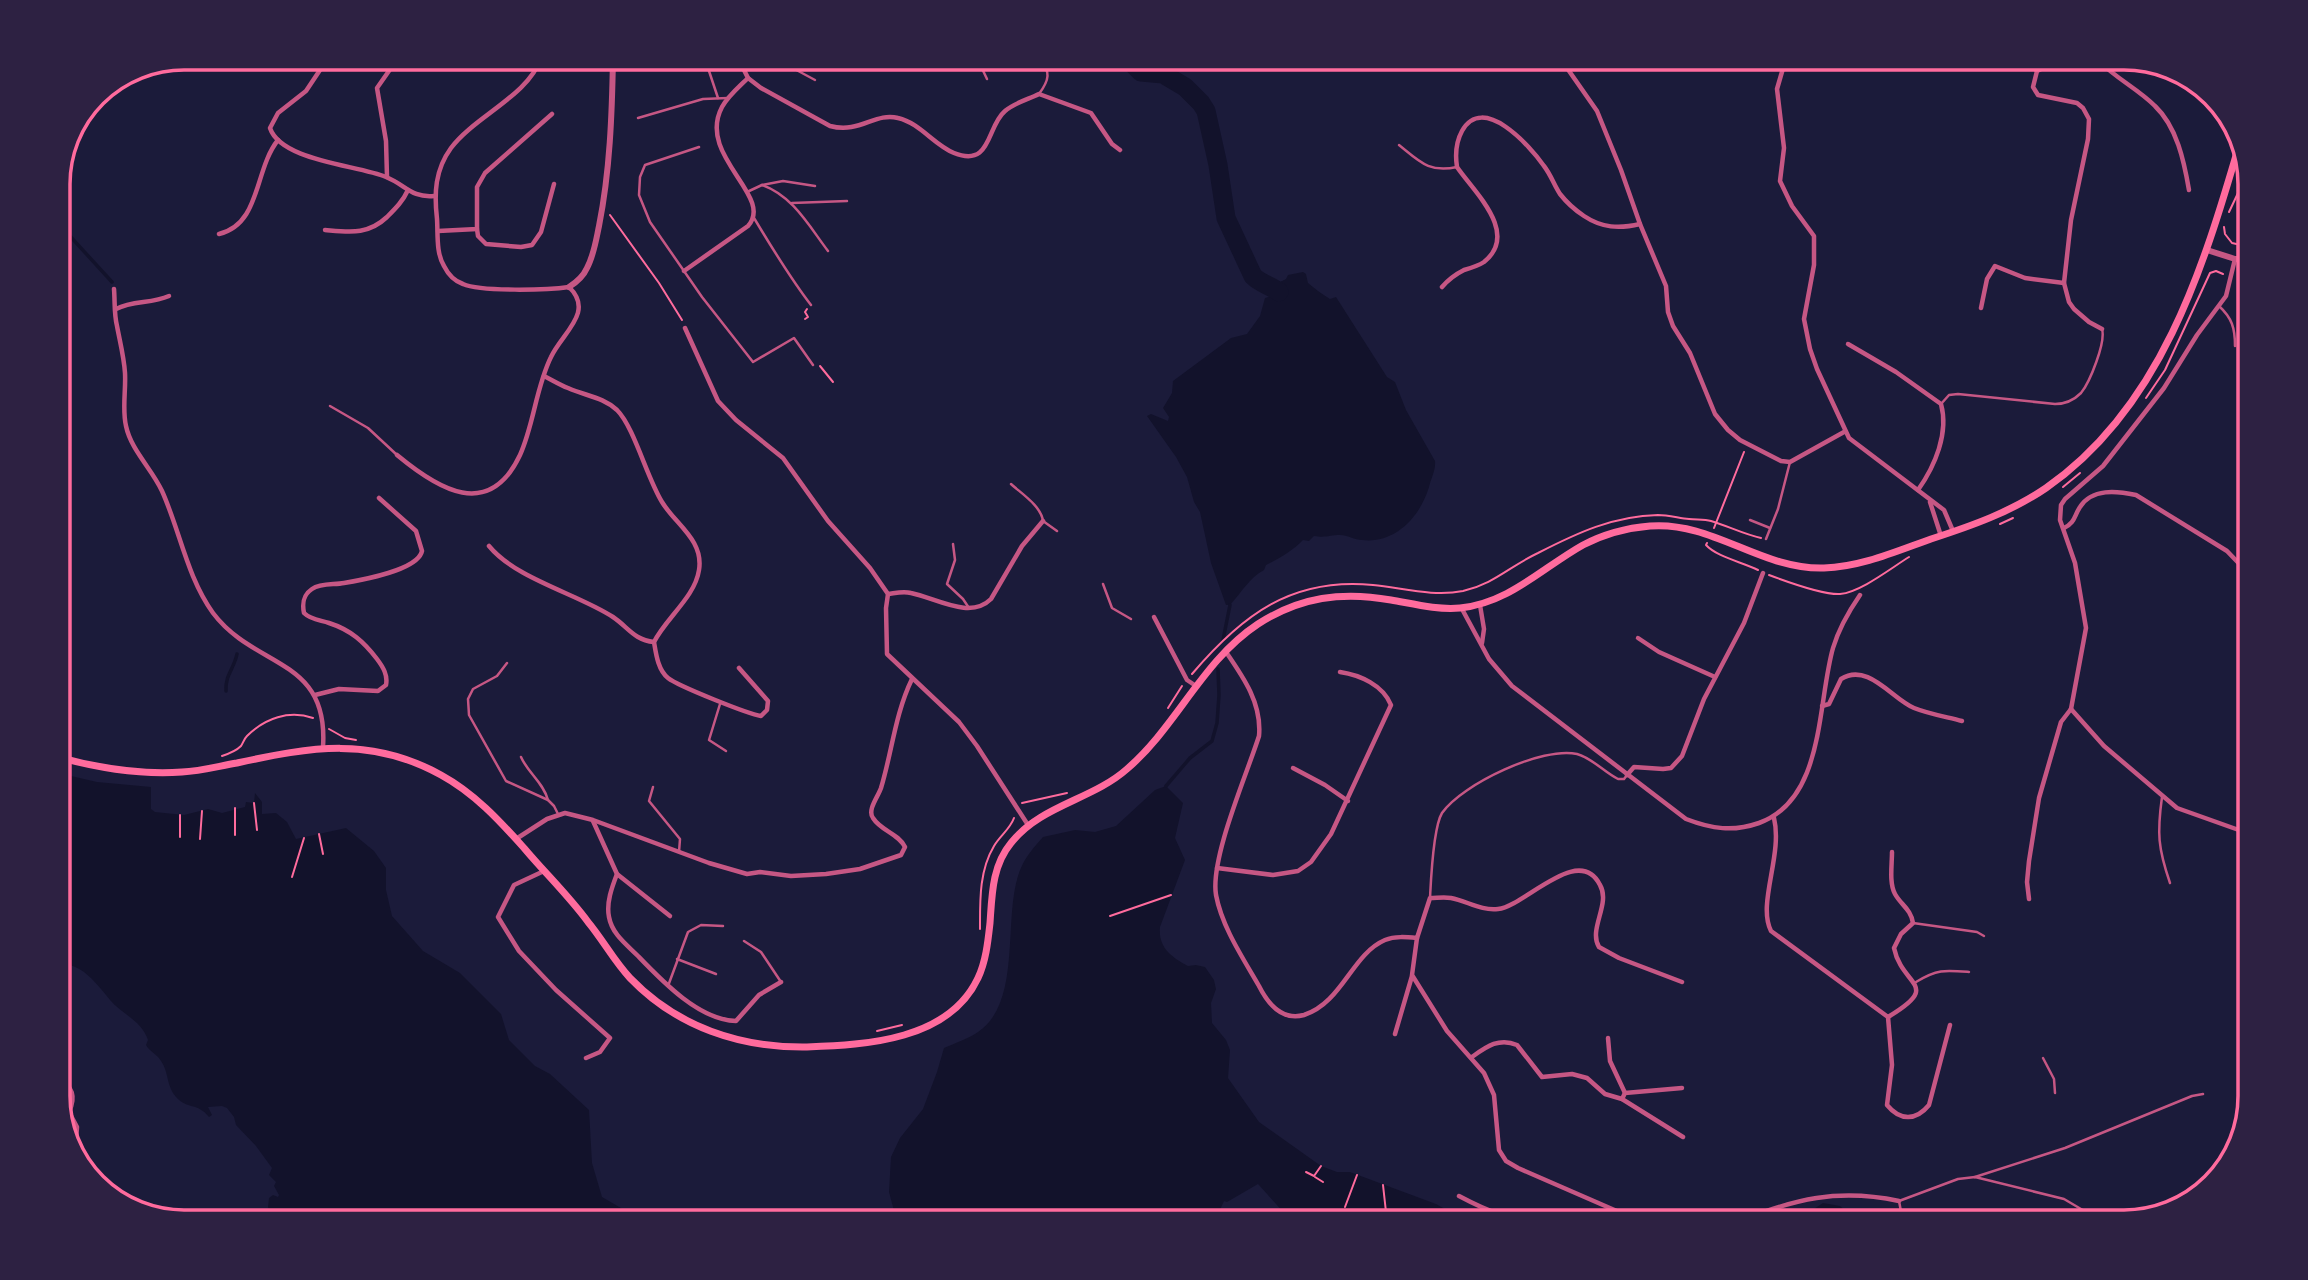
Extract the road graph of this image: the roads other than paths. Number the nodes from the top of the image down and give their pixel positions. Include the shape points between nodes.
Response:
1 (320, 70) edge
2 (390, 70) edge
3 (535, 70) edge
4 (613, 70) edge
5 (709, 70) edge
6 (744, 70) edge
7 (796, 70) edge
8 (983, 70) edge
9 (1047, 70) edge
10 (1568, 70) edge
11 (1783, 70) edge
12 (2110, 70) edge
13 (2037, 71) edge
14 (748, 78) junction
15 (987, 79) dead end
16 (815, 80) dead end
17 (1039, 94) junction
18 (718, 98) junction
19 (728, 98) junction
20 (552, 114) dead end
21 (638, 118) dead end
22 (278, 141) junction
23 (1399, 145) dead end
24 (699, 147) dead end
25 (1120, 150) dead end
26 (2235, 157) edge
27 (1457, 167) junction
28 (387, 177) junction
29 (554, 184) dead end
30 (762, 186) junction
31 (815, 186) dead end
32 (408, 190) junction
33 (2189, 190) dead end
34 (747, 192) junction
35 (434, 196) junction
36 (847, 201) dead end
37 (792, 203) junction
38 (754, 218) junction
39 (1640, 223) junction
40 (477, 229) junction
41 (325, 230) dead end
42 (438, 231) junction
43 (219, 234) dead end
44 (2207, 250) junction
45 (828, 251) dead end
46 (2235, 259) joint
47 (684, 271) junction
48 (2064, 284) junction
49 (569, 287) junction
50 (1442, 287) dead end
51 (114, 289) dead end
52 (169, 296) dead end
53 (811, 306) dead end
54 (2219, 306) junction
55 (1981, 308) dead end
56 (116, 309) junction
57 (685, 328) road end
58 (2102, 329) joint
59 (1848, 344) dead end
60 (2235, 345) dead end
61 (813, 365) road end
62 (544, 376) junction
63 (1941, 404) junction
64 (330, 407) dead end
65 (1844, 432) junction
66 (397, 455) joint
67 (1790, 462) junction
68 (1011, 484) dead end
69 (1918, 490) junction
70 (379, 498) dead end
71 (1930, 502) junction
72 (1750, 520) dead end
73 (1043, 521) junction
74 (1770, 528) junction
75 (2064, 528) junction
76 (1056, 531) dead end
77 (1954, 532) junction
78 (1941, 536) junction
79 (1766, 539) road end
80 (953, 544) dead end
81 (489, 546) dead end
82 (2238, 562) edge
83 (1763, 573) dead end
84 (1103, 584) dead end
85 (888, 594) junction
86 (1860, 595) dead end
87 (1480, 605) junction
88 (968, 608) junction
89 (1462, 608) junction
90 (1154, 618) dead end
91 (1131, 619) dead end
92 (1639, 638) dead end
93 (654, 642) junction
94 (1482, 643) junction
95 (1225, 651) junction
96 (507, 663) dead end
97 (739, 668) dead end
98 (1340, 672) dead end
99 (1715, 677) junction
100 (912, 679) junction
101 (1196, 685) junction
102 (315, 695) junction
103 (721, 701) junction
104 (1822, 706) junction
105 (2071, 709) junction
106 (1962, 721) dead end
107 (323, 747) junction
108 (726, 751) dead end
109 (521, 757) dead end
110 (70, 760) edge
111 (1293, 768) dead end
112 (1627, 775) junction
113 (653, 787) dead end
114 (2161, 797) junction
115 (548, 800) junction
116 (1348, 801) junction
117 (558, 814) junction
118 (1773, 818) junction
119 (593, 820) junction
120 (1028, 825) junction
121 (2238, 830) edge
122 (516, 839) junction
123 (679, 852) junction
124 (1892, 852) dead end
125 (1217, 869) junction
126 (544, 871) junction
127 (617, 874) junction
128 (2170, 883) dead end
129 (1430, 898) junction
130 (2029, 899) dead end
131 (670, 916) dead end
132 (1913, 923) junction
133 (723, 926) dead end
134 (1984, 936) dead end
135 (1417, 938) junction
136 (744, 941) dead end
137 (677, 959) junction
138 (1969, 972) dead end
139 (716, 974) dead end
140 (1412, 975) junction
141 (781, 982) joint
142 (1682, 982) dead end
143 (1916, 982) junction
144 (668, 986) junction
145 (1888, 1017) junction
146 (1950, 1025) dead end
147 (1395, 1034) dead end
148 (1608, 1038) dead end
149 (1472, 1057) junction
150 (586, 1058) dead end
151 (2043, 1058) dead end
152 (70, 1087) edge
153 (1682, 1088) dead end
154 (1625, 1093) junction
155 (2055, 1093) dead end
156 (2203, 1094) dead end
157 (1622, 1099) junction
158 (71, 1109) edge
159 (72, 1118) edge
160 (77, 1135) edge
161 (1683, 1137) dead end
162 (1975, 1177) junction
163 (1459, 1196) dead end
164 (1899, 1201) junction
165 (1485, 1210) edge
166 (1617, 1210) edge
167 (1773, 1210) edge
168 (1901, 1210) edge
169 (2083, 1210) edge

1 - 22 street via 306,91 275,118 270,128
2 - 28 street via 377,88
3 - 35 street via 452,147 438,173
4 - 49 street via 603,207 587,269
5 - 18 lane
6 - 14 street
7 - 16 lane
8 - 15 lane
9 - 17 lane via 1049,78
10 - 39 street via 1597,111
11 - 65 street via 1777,89 1784,148 1780,180 1814,236 1805,328
12 - 33 street via 2165,118 2182,154
13 - 48 street via 2033,87 2038,95 2077,103 2089,119
14 - 17 street via 830,126 852,129 898,118 960,156 979,152 1004,111
14 - 19 street
17 - 25 street via 1091,113
18 - 19 lane
18 - 21 lane
19 - 34 street via 717,123 718,141
20 - 40 street via 485,173 477,187
22 - 28 street via 312,158
22 - 43 street via 245,218 236,228
23 - 27 lane via 1432,168
24 - 47 lane via 648,162 640,177 642,208
26 - 44 main road
27 - 39 street via 1463,129 1474,118 1488,117 1527,146 1565,199 1585,217 1613,228
27 - 50 street via 1492,215 1497,243 1485,261
28 - 32 street
29 - 40 street via 541,232 532,245 486,244
30 - 31 lane via 783,181
30 - 34 lane
30 - 37 lane
32 - 35 street via 422,197
32 - 41 street via 399,206 373,229
34 - 38 street
35 - 42 street
36 - 37 lane
37 - 45 lane
38 - 47 street
38 - 53 lane
39 - 67 street via 1665,286 1673,326 1711,405 1728,430 1747,444
40 - 42 street
42 - 49 street via 444,267 466,286
44 - 46 street
44 - 77 main road via 2158,360 2099,442 2028,499
46 - 54 street via 2229,289
47 - 61 lane via 753,362 794,338
48 - 55 street via 2025,278 1995,266
48 - 58 street via 2074,309
49 - 62 street via 577,296 579,310 553,351
51 - 56 street
52 - 56 street
54 - 60 lane via 2235,328
54 - 75 street via 2126,438 2103,466 2065,499 2060,512
56 - 102 street via 126,429 162,490 192,574 225,626 295,672
57 - 85 street via 718,401 783,458
58 - 63 lane via 2089,378 2068,402 1958,394 1949,395
59 - 63 street
62 - 66 street via 521,453 493,488 478,493 448,490
62 - 93 street via 619,412 663,504 694,541 700,561 695,585
63 - 69 street via 1935,464
64 - 66 lane via 368,428
65 - 67 street
65 - 69 street
67 - 74 lane
68 - 73 lane via 1042,514
69 - 71 street
70 - 102 street via 416,531 422,551 419,559 378,575 315,586 302,603 310,618 359,638 383,666 386,685 377,691
71 - 77 street via 1944,510
71 - 78 street
72 - 74 lane
73 - 76 lane
73 - 88 street via 1022,546 991,599 984,606
74 - 79 lane
75 - 82 street via 2074,521 2084,502 2106,491 2119,491 2136,495 2227,551
75 - 105 street via 2075,563 2085,628
77 - 78 main road
78 - 87 main road via 1851,565 1813,569 1776,562 1698,530 1634,527 1590,541 1523,586
80 - 88 lane via 955,560 947,584
81 - 93 street via 540,581 613,617 642,641
83 - 99 street via 1744,623
84 - 91 lane via 1112,608
85 - 88 street via 909,592
85 - 100 street via 887,654
86 - 104 street via 1834,646
87 - 89 main road
87 - 94 street
89 - 94 street
89 - 95 main road via 1346,594 1314,598 1268,618
90 - 101 street via 1187,680
92 - 99 street
93 - 103 street via 668,678
94 - 112 street via 1513,687
95 - 101 main road
95 - 125 street via 1256,701 1261,722
96 - 115 lane via 497,676 472,689 468,709 506,781
97 - 103 street via 768,701 767,710 761,716
98 - 116 street via 1366,679 1391,705
99 - 112 street via 1678,763 1663,769 1634,767
100 - 120 street via 959,722
100 - 123 street via 871,812 902,841 901,855 860,869 791,876 747,873
101 - 120 main road via 1133,765 1104,786
102 - 107 street via 324,727
103 - 108 lane via 709,740
104 - 106 street via 1829,704 1841,679 1854,674 1881,683 1912,707
104 - 118 street via 1806,778 1792,801
105 - 114 street
105 - 130 street via 2061,722 2039,798 2029,861
107 - 110 main road via 190,772 118,770
107 - 122 main road via 377,751 414,762 477,800
109 - 115 lane
111 - 116 street
112 - 118 street via 1686,819 1703,826 1730,830
112 - 129 lane via 1618,779 1583,756 1564,752 1480,781 1452,802 1437,825
113 - 123 lane via 649,801 680,839
114 - 121 street via 2177,808
114 - 128 lane via 2157,834
115 - 117 lane
116 - 125 street via 1321,851 1298,871 1273,876
117 - 119 street
117 - 122 street
118 - 145 street via 1777,845 1766,916 1771,932
119 - 123 street
119 - 127 street
120 - 126 main road via 1004,853 996,872 984,961 964,1000 927,1028 862,1043 786,1047 748,1043 670,1013 625,974 587,920
122 - 126 main road
124 - 132 street via 1892,889
125 - 135 street via 1216,894 1228,928 1268,1001 1285,1015 1302,1015 1325,1004 1374,946 1386,940
126 - 150 street via 514,885 498,917 519,951 610,1038 600,1052
127 - 131 street
127 - 144 street via 608,916 615,933
129 - 135 street
129 - 142 street via 1451,898 1496,910 1571,870 1586,872 1595,877 1603,892 1596,936 1599,947
132 - 134 lane
132 - 143 street via 1894,948 1900,968
133 - 137 lane via 696,926 685,937
135 - 140 street
136 - 141 lane via 761,952
137 - 139 lane
137 - 144 lane
138 - 143 lane via 1932,972
140 - 147 street
140 - 149 street via 1447,1031
141 - 144 street via 759,995 736,1021 703,1010
143 - 145 street via 1915,998
145 - 146 street via 1892,1065 1887,1105 1902,1118 1923,1113 1929,1105
148 - 154 street via 1610,1061
149 - 157 street via 1494,1043 1510,1042 1542,1077 1579,1075 1605,1094
149 - 166 street via 1494,1095 1499,1150 1507,1161
151 - 155 lane
152 - 158 street
153 - 154 street
154 - 157 street
156 - 162 lane via 2065,1148
157 - 161 street
159 - 160 street
162 - 164 lane
162 - 169 lane via 2064,1199
163 - 165 street
164 - 167 street via 1867,1196 1809,1198
164 - 168 lane

